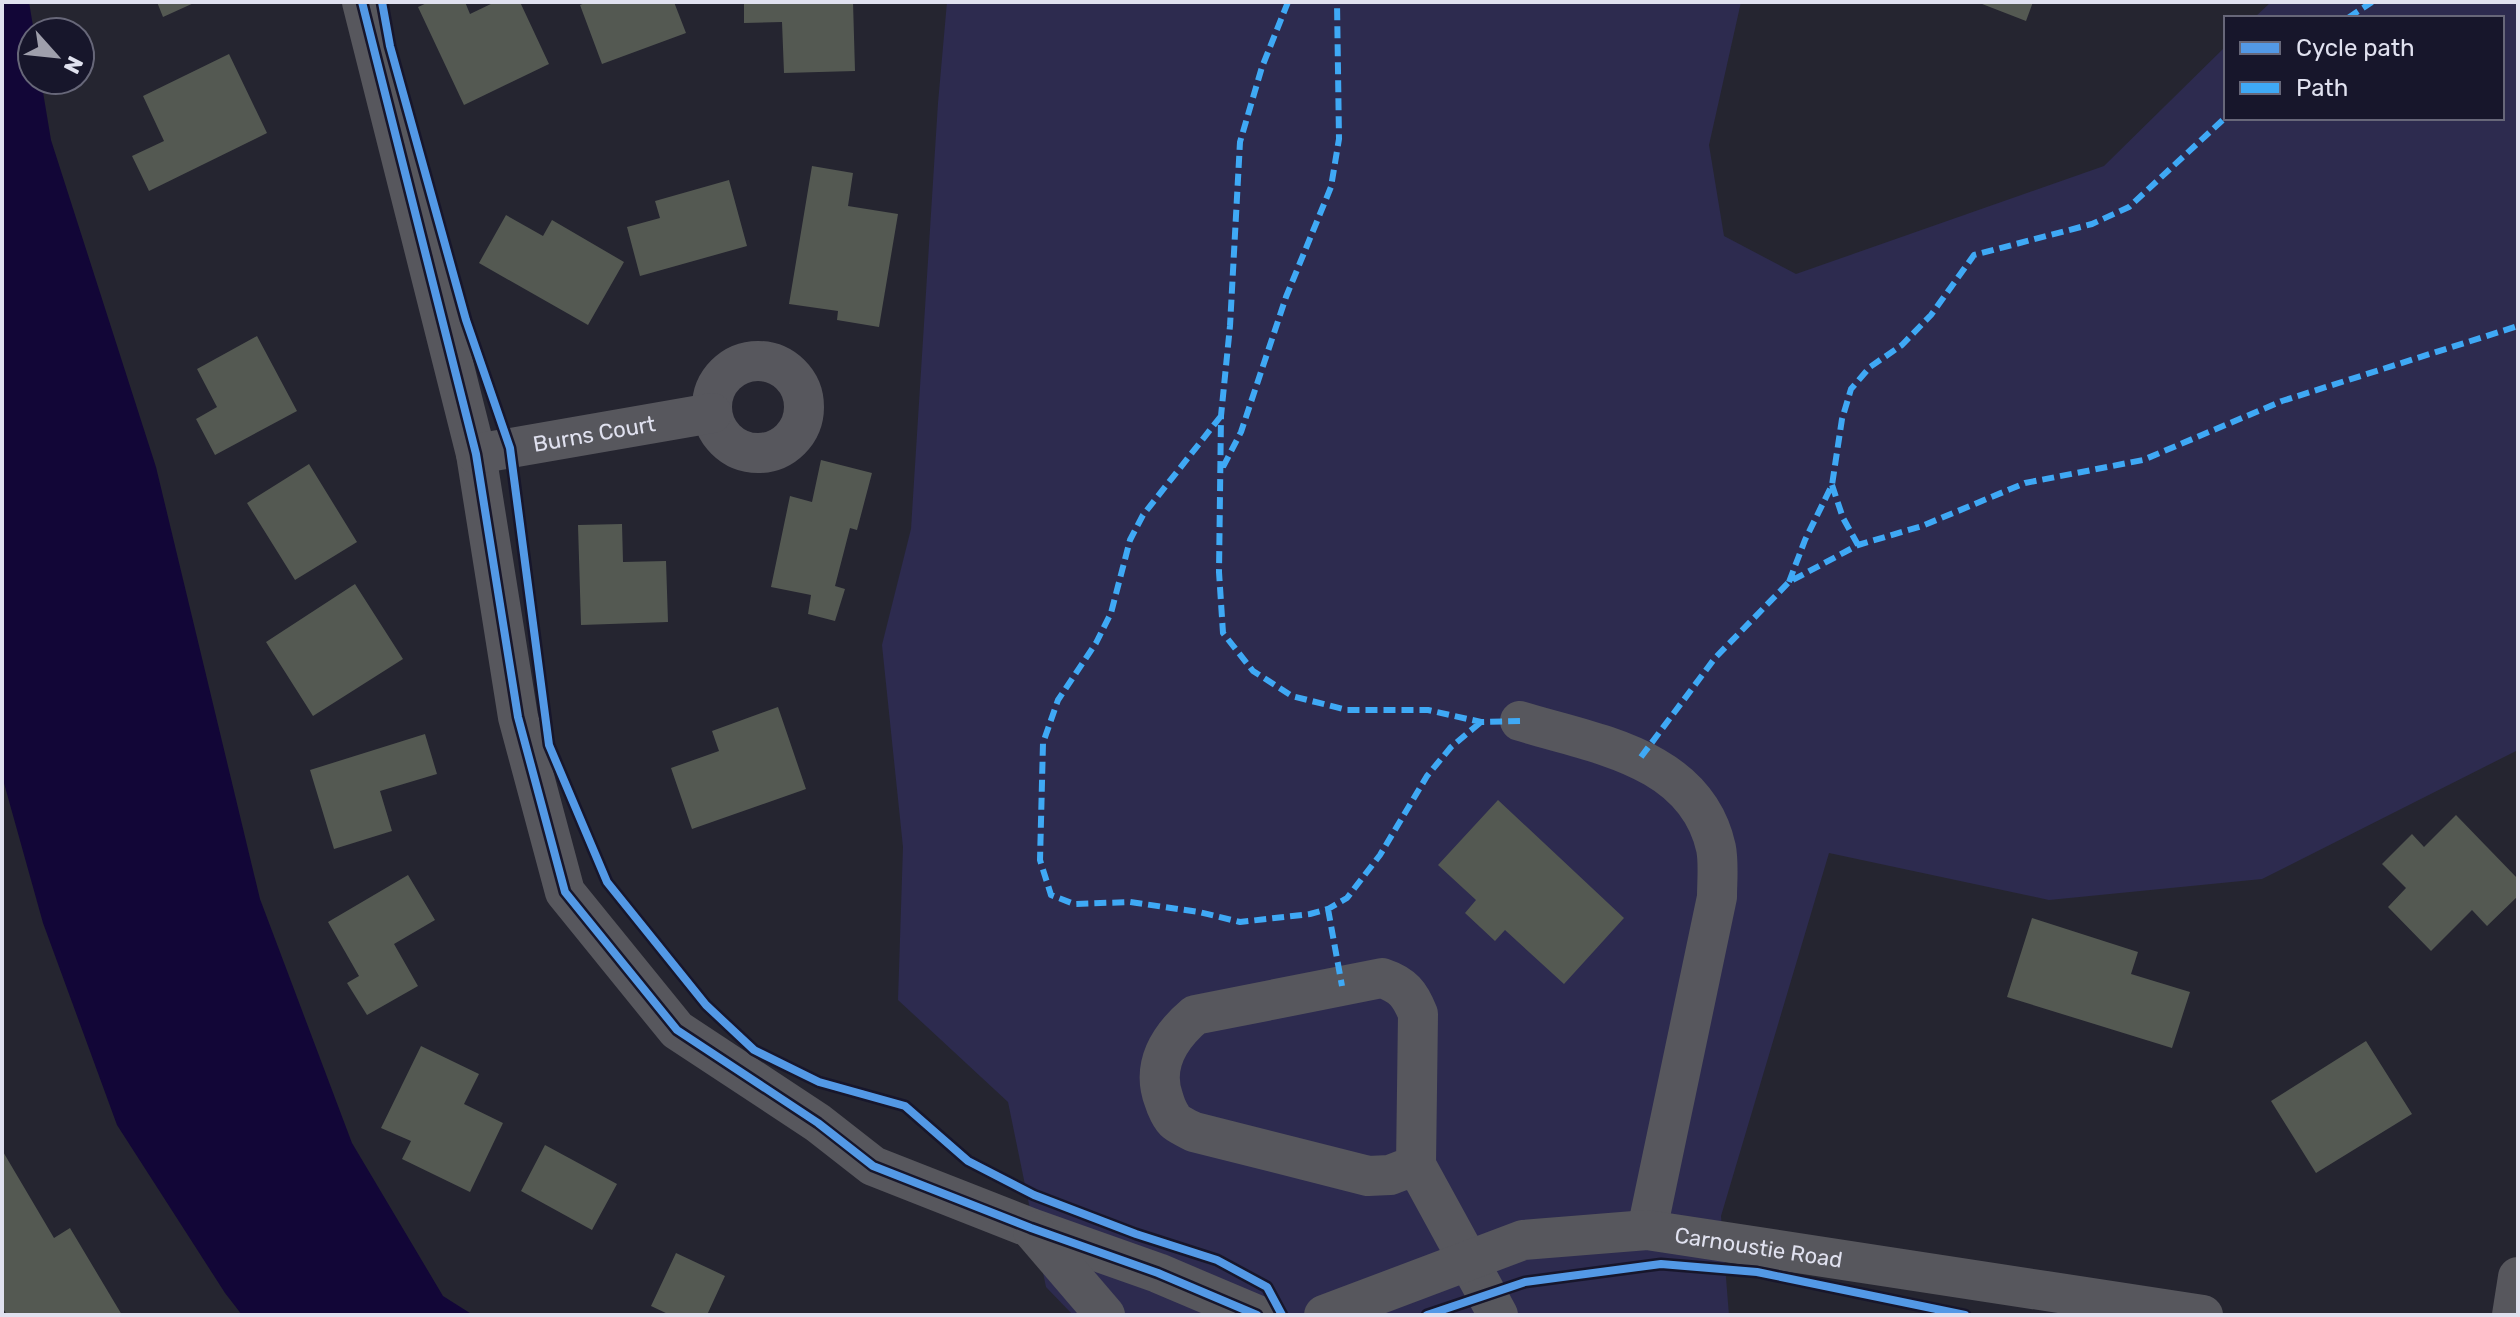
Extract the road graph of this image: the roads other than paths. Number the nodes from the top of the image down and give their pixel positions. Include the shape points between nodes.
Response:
1 (362, 2) edge
2 (712, 413) dead end
3 (476, 454) junction
4 (1520, 721) dead end
5 (1416, 1165) junction
6 (1031, 1228) junction
7 (1647, 1230) junction
8 (1467, 1260) junction
9 (2518, 1277) edge
10 (1105, 1315) edge
11 (1257, 1315) edge
12 (1324, 1315) edge
13 (1498, 1315) edge
14 (2203, 1315) edge
15 (2512, 1315) edge

1 - 3 street
2 - 3 street, Burns Court
3 - 6 street via 518,717 565,892 677,1030 873,1166
4 - 7 street via 1641,757 1676,781 1699,808 1716,848 1717,897
5 - 5 street via 1418,1014 1399,984 1382,978 1195,1015 1168,1045 1158,1081 1164,1103 1174,1121 1194,1132 1368,1176
5 - 8 street
6 - 10 street
6 - 11 street
7 - 8 street, Carnoustie Road via 1523,1240
7 - 14 street, Carnoustie Road
8 - 12 street, Carnoustie Road
8 - 13 street
9 - 15 street

